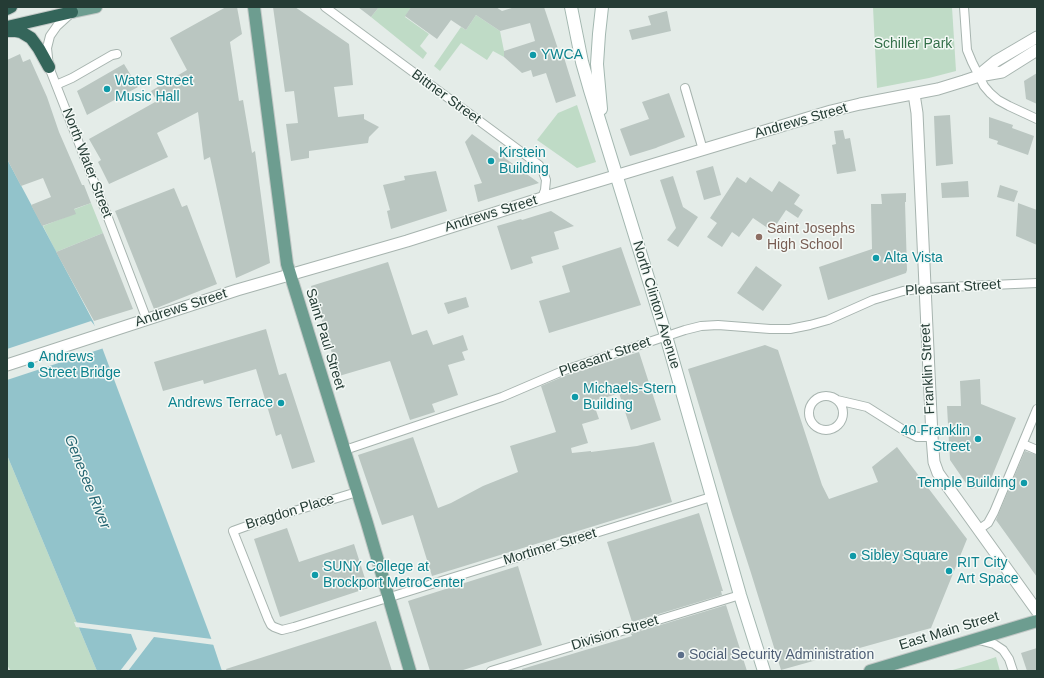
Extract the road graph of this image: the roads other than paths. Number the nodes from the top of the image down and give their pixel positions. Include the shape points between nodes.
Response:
1 (12, 7) edge
2 (96, 7) edge
3 (254, 7) edge
4 (325, 7) edge
5 (571, 7) edge
6 (602, 7) edge
7 (964, 7) edge
8 (7, 9) edge
9 (72, 12) junction
10 (7, 27) edge
11 (7, 31) edge
12 (1037, 37) edge
13 (1037, 50) edge
14 (117, 54) dead end
15 (49, 67) junction
16 (979, 76) junction
17 (56, 85) junction
18 (685, 88) dead end
19 (914, 94) junction
20 (1037, 118) edge
21 (606, 146) junction
22 (703, 150) junction
23 (616, 176) junction
24 (542, 198) junction
25 (289, 274) junction
26 (1037, 283) edge
27 (924, 288) junction
28 (147, 320) junction
29 (666, 336) junction
30 (7, 365) edge
31 (837, 400) junction
32 (1037, 408) edge
33 (932, 437) junction
34 (1023, 444) junction
35 (344, 450) junction
36 (1037, 450) edge
37 (357, 492) junction
38 (712, 497) junction
39 (978, 530) junction
40 (740, 595) junction
41 (389, 597) junction
42 (1037, 611) edge
43 (1037, 620) edge
44 (972, 640) junction
45 (898, 667) edge
46 (410, 671) edge
47 (491, 671) edge
48 (764, 671) edge
49 (870, 671) edge
50 (1013, 671) edge

1 - 8 highway
2 - 9 main road
3 - 25 main road, Saint Paul Street
4 - 24 street, Bittner Street via 542,168 546,180
5 - 21 main road, North Clinton Avenue via 586,76
6 - 21 main road via 597,69
7 - 16 street via 967,50
9 - 10 highway
9 - 15 street, North Water Street via 61,20 50,36 47,48
11 - 15 highway via 21,32 31,38
12 - 16 street, Andrews Street via 996,61
13 - 16 street, Andrews Street via 1002,72
14 - 17 street
15 - 17 street, North Water Street
16 - 19 street, Andrews Street
16 - 20 street via 987,90 998,100
17 - 28 street, North Water Street
18 - 22 street
19 - 22 street, Andrews Street via 831,111
19 - 27 street, Franklin Street via 917,113
21 - 23 main road, North Clinton Avenue
22 - 23 street, Andrews Street
23 - 24 street, Andrews Street
23 - 29 main road, North Clinton Avenue
24 - 25 street, Andrews Street via 401,243
25 - 28 street, Andrews Street
25 - 35 main road, Saint Paul Street
26 - 27 street, Pleasant Street
27 - 29 street, Pleasant Street via 883,296 828,320 800,327 770,329 718,325 693,328
27 - 33 street, Franklin Street
28 - 30 street, Andrews Street
29 - 35 street, Pleasant Street via 565,370 502,397
29 - 38 main road, North Clinton Avenue
31 - 31 street via 827,396 813,403 810,418 817,427 828,430 841,421 843,410
31 - 33 street via 867,407 911,435
32 - 34 street
33 - 39 street, Franklin Street via 934,462 938,473
34 - 36 street
34 - 39 street via 994,512 988,523
35 - 37 main road, Saint Paul Street
37 - 41 main road, Saint Paul Street
37 - 41 street, Bragdon Place via 232,531 269,622 274,627 294,627
38 - 40 main road, North Clinton Avenue
38 - 41 street, Mortimer Street
39 - 42 street, Franklin Street
40 - 47 street, Division Street
40 - 48 main road, North Clinton Avenue
41 - 46 main road, Saint Paul Street
43 - 44 main road, East Main Street
44 - 45 main road, East Main Street
44 - 50 street via 990,642 1000,648 1007,656
45 - 49 main road, East Main Street

